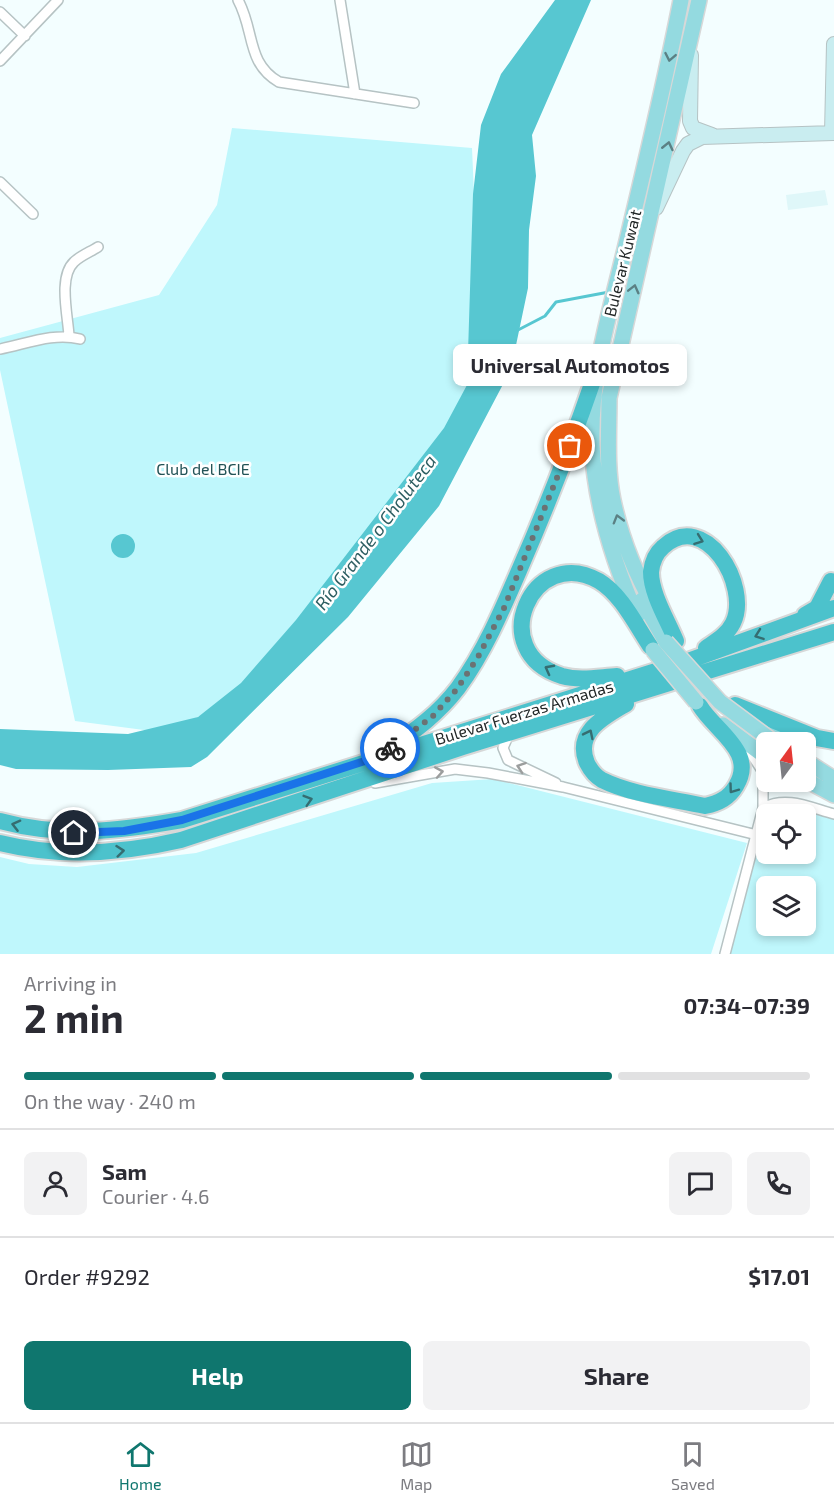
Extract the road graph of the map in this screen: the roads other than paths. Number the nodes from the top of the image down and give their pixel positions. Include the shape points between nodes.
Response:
1 (58, 0) edge
2 (238, 0) edge
3 (340, 0) edge
4 (681, 0) edge
5 (699, 0) edge
6 (0, 12) edge
7 (25, 36) junction
8 (691, 41) junction
9 (834, 44) edge
10 (0, 61) edge
11 (355, 94) junction
12 (414, 103) dead end
13 (833, 133) edge
14 (712, 135) junction
15 (0, 182) edge
16 (33, 214) dead end
17 (652, 217) junction
18 (98, 247) dead end
19 (69, 336) junction
20 (80, 339) dead end
21 (0, 350) edge
22 (594, 378) junction
23 (831, 581) dead end
24 (834, 608) edge
25 (794, 621) junction
26 (834, 632) edge
27 (800, 643) junction
28 (834, 644) edge
29 (669, 648) junction
30 (650, 681) junction
31 (698, 704) junction
32 (735, 705) junction
33 (761, 732) edge
34 (772, 732) edge
35 (511, 733) junction
36 (834, 741) edge
37 (744, 742) junction
38 (756, 749) edge
39 (374, 758) junction
40 (816, 760) edge
41 (816, 767) edge
42 (834, 770) edge
43 (834, 779) edge
44 (816, 780) edge
45 (816, 785) edge
46 (563, 787) junction
47 (340, 789) junction
48 (834, 790) edge
49 (834, 795) edge
50 (763, 804) edge
51 (770, 804) edge
52 (797, 804) edge
53 (816, 809) edge
54 (834, 814) edge
55 (0, 821) edge
56 (756, 835) edge
57 (756, 839) edge
58 (0, 843) edge
59 (725, 954) edge

1 - 7 street
2 - 11 street via 256,59 265,74 279,82
3 - 11 street
4 -> 22 main road, Bulevar Kuwait
5 - 8 main road, Bulevar Kuwait
6 - 7 street
7 - 10 street
8 - 14 street via 690,121 693,128
17 -> 8 main road, Bulevar Kuwait
9 - 13 street
11 - 12 street
13 - 14 street
14 - 17 street via 693,141 683,151
15 - 16 street
29 -> 17 main road, Bulevar Kuwait via 631,574 613,500 609,461 609,398
18 - 19 street via 68,268
19 - 20 street
19 - 21 street
22 - 29 main road, Bulevar Kuwait via 595,484 619,575
22 - 39 highway via 547,505 504,608 478,657 432,717
23 - 25 highway via 817,608
24 - 25 highway, Bulevar Fuerzas Armadas
25 -> 29 highway, Bulevar Fuerzas Armadas
26 - 27 highway, Bulevar Fuerzas Armadas
27 - 28 highway
27 - 30 highway, Bulevar Fuerzas Armadas
29 -> 29 highway via 651,572 659,550 678,538 690,536 719,553 733,582 737,608 729,630
29 - 30 highway, Bulevar Fuerzas Armadas
30 -> 29 highway via 573,678 549,670 528,651 522,636 525,604 547,580 578,574 609,589
29 - 31 main road, Bulevar Kuwait, bridge
29 - 32 main road, Bulevar Kuwait
29 - 33 main road, bridge via 720,702
31 -> 30 highway via 732,742 742,760 739,782 726,799 705,806 602,780 585,759 588,732
30 - 35 highway, Bulevar Fuerzas Armadas
30 - 39 highway, Bulevar Fuerzas Armadas
31 - 37 main road, Bulevar Kuwait
32 - 34 main road, Bulevar Kuwait
32 - 36 highway
46 -> 35 street via 508,760 504,744
35 - 47 highway, Bulevar Fuerzas Armadas
37 - 38 main road, Bulevar Kuwait
37 - 50 street via 763,772
39 -> 55 highway, Bulevar Fuerzas Armadas via 182,820 124,831 74,833
40 - 42 main road
41 - 43 main road
44 - 48 main road
45 - 49 main road
47 -> 46 street via 455,769
46 - 56 street
58 -> 47 highway, Bulevar Fuerzas Armadas via 69,853 148,847
51 - 52 street
53 - 54 street
57 - 59 street

